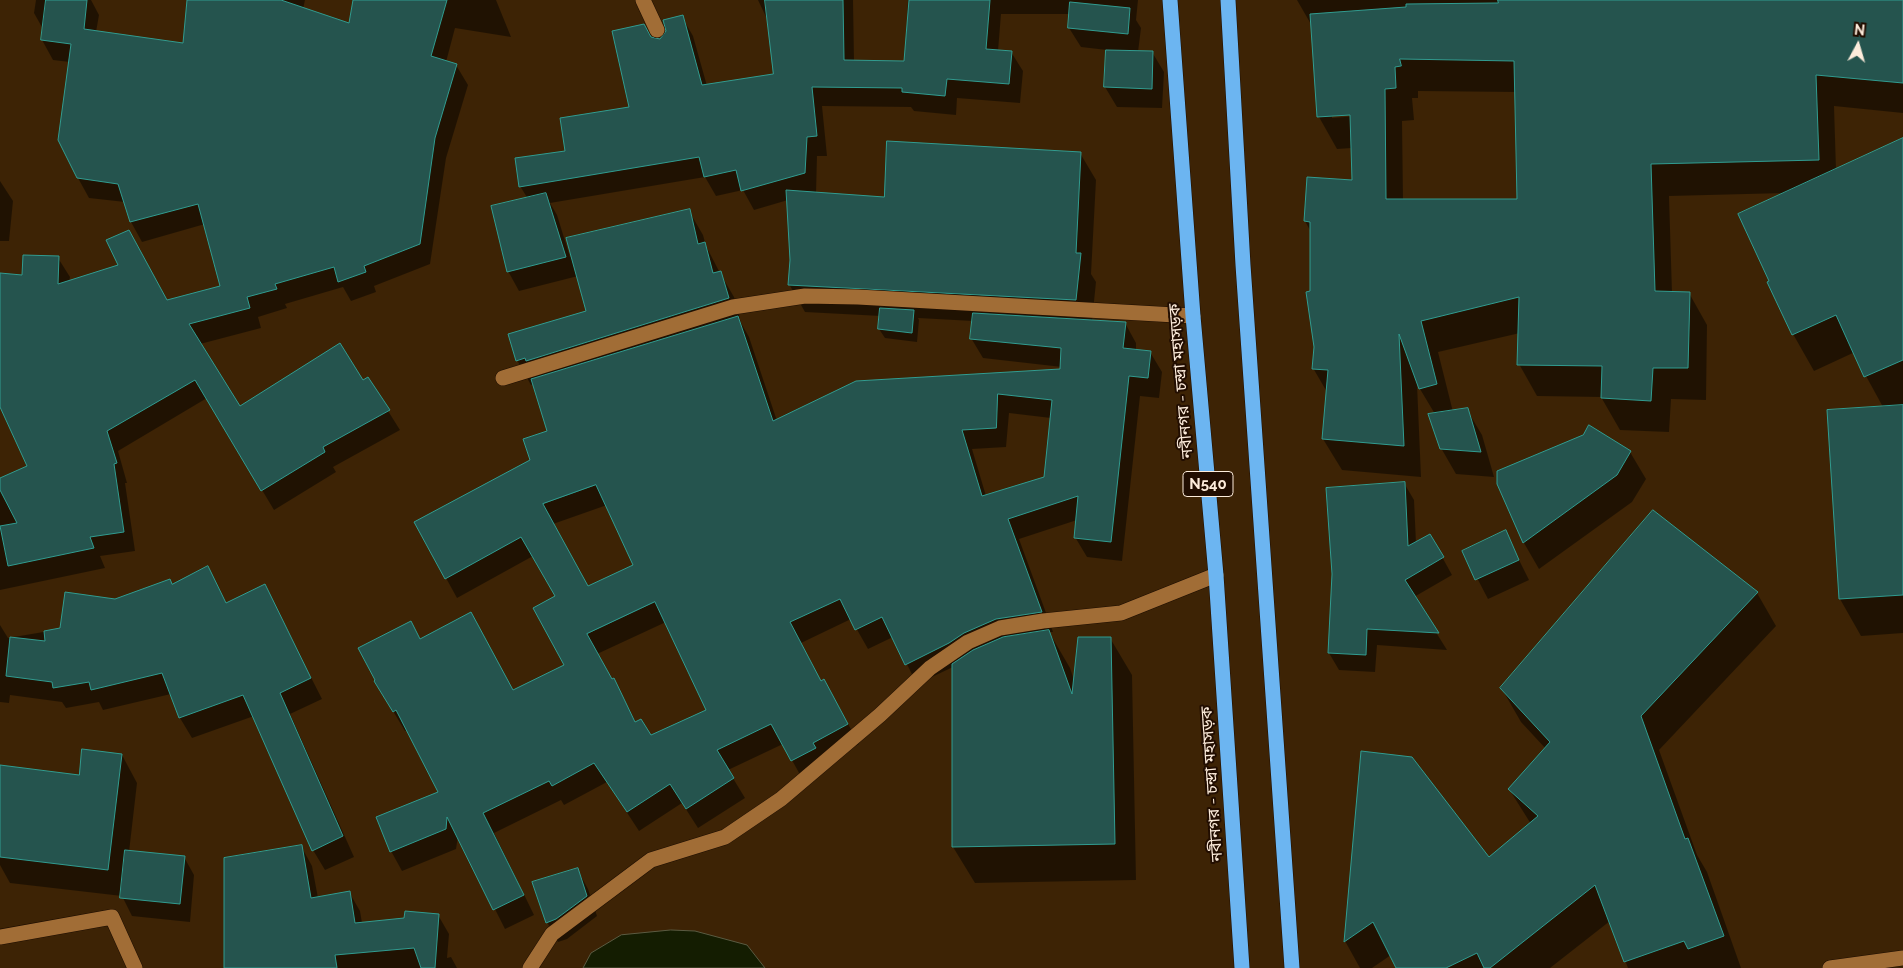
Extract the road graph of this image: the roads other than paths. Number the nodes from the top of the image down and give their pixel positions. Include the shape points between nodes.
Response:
1 (643, 0) edge
2 (1170, 0) edge
3 (1228, 0) edge
4 (657, 30) dead end
5 (1193, 316) junction
6 (503, 378) dead end
7 (1216, 575) junction
8 (0, 937) edge
9 (1903, 958) edge
10 (135, 968) edge
11 (530, 968) edge
12 (1242, 968) edge
13 (1292, 968) edge
14 (1830, 968) edge

1 - 4 street
2 - 5 highway, নবীনগর - চন্দ্রা মহাসড়ক / N540
3 - 13 highway, N540
5 - 6 street via 806,296 733,307
5 - 7 highway, নবীনগর - চন্দ্রা মহাসড়ক / N540
7 - 11 street via 1121,613 1000,628 968,642 930,668 781,799 725,837 652,860 552,934
7 - 12 highway, নবীনগর - চন্দ্রা মহাসড়ক / N540
8 - 10 street via 112,917
9 - 14 street

